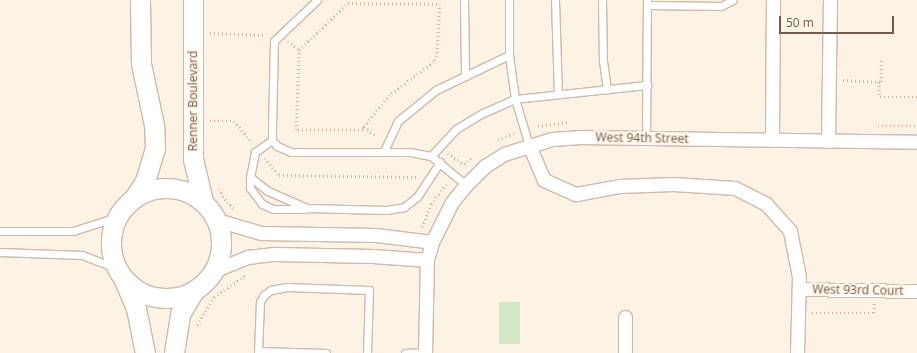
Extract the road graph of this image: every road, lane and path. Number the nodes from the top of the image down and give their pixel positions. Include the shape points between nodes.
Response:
1 (140, 0) edge
2 (193, 0) edge
3 (316, 0) edge
4 (464, 0) edge
5 (509, 0) edge
6 (555, 0) edge
7 (602, 0) edge
8 (733, 0) edge
9 (773, 0) edge
10 (830, 0) edge
11 (647, 2) edge
12 (210, 26) dead end
13 (210, 33) junction
14 (281, 35) junction
15 (210, 41) dead end
16 (299, 50) junction
17 (509, 54) junction
18 (881, 58) dead end
19 (843, 75) dead end
20 (465, 76) junction
21 (879, 82) junction
22 (647, 85) junction
23 (607, 90) junction
24 (558, 94) junction
25 (917, 97) edge
26 (515, 99) junction
27 (210, 113) dead end
28 (870, 126) dead end
29 (917, 126) edge
30 (364, 127) junction
31 (210, 128) dead end
32 (376, 136) dead end
33 (646, 138) junction
34 (272, 140) junction
35 (772, 140) junction
36 (828, 141) junction
37 (917, 142) edge
38 (529, 145) junction
39 (384, 151) junction
40 (448, 152) dead end
41 (431, 156) junction
42 (440, 162) junction
43 (464, 164) dead end
44 (250, 177) junction
45 (216, 181) dead end
46 (447, 182) dead end
47 (466, 185) junction
48 (134, 198) junction
49 (203, 201) junction
50 (307, 208) junction
51 (238, 211) dead end
52 (117, 217) junction
53 (217, 220) junction
54 (0, 231) edge
55 (421, 231) dead end
56 (432, 242) junction
57 (0, 252) edge
58 (427, 260) junction
59 (213, 271) junction
60 (250, 272) dead end
61 (120, 273) junction
62 (799, 289) junction
63 (917, 290) edge
64 (192, 292) junction
65 (881, 300) dead end
66 (798, 313) junction
67 (625, 317) dead end
68 (196, 328) dead end
69 (258, 352) edge
70 (145, 353) edge
71 (174, 353) edge
72 (326, 353) edge
73 (367, 353) edge
74 (405, 353) edge
75 (425, 353) edge
76 (624, 353) edge
77 (797, 353) edge

1 - 48 main road via 141,64 154,125 155,149 145,181
2 - 49 main road, Renner Boulevard via 193,159
3 - 14 lane
4 - 20 lane
5 - 17 lane
6 - 24 lane
7 - 23 lane via 603,61
8 - 11 lane via 721,6
9 - 35 street
10 - 36 street
11 - 22 lane
12 - 13 path
13 - 14 path
13 - 15 path
14 - 16 path
14 - 34 lane via 274,42
16 - 30 path via 296,130 363,130
16 - 30 path via 348,3 440,4 439,49 434,62 390,95
17 - 20 lane
17 - 26 lane
18 - 21 path
19 - 21 path via 843,81
20 - 39 lane via 436,90 398,121
21 - 25 path via 880,97
22 - 23 lane
22 - 33 lane
23 - 24 lane
24 - 26 lane
26 - 38 lane
26 - 41 lane via 483,113 456,129
27 - 31 path
28 - 29 path
30 - 32 path
33 - 35 street, West 94th Street
33 - 38 street, West 94th Street via 578,137 552,139
34 - 39 lane via 284,151 291,152
34 - 44 lane via 255,152
35 - 36 street, West 94th Street
36 - 37 street, West 94th Street
38 - 47 street, West 94th Street via 504,154 485,166
38 - 62 street via 544,180 576,194 620,186 673,184 735,188 766,204 790,231
39 - 41 lane
40 - 43 path
41 - 42 lane
42 - 47 lane
42 - 50 lane via 417,197 404,207 386,210
44 - 50 lane via 268,191
44 - 50 lane via 250,188 262,204 280,210
45 - 51 path via 227,202
46 - 55 path via 431,204
47 - 56 street, West 94th Street via 452,202
48 - 49 main road via 145,192 171,188 188,192
48 - 52 main road
49 - 53 main road
52 - 54 lane via 73,231
52 - 61 main road via 110,242
53 - 56 street via 261,233 376,235
53 - 59 main road via 222,243
56 - 58 street, West 94th Street
57 - 61 lane via 82,255
58 - 59 street via 274,254 248,257
58 - 75 street, West 94th Street
59 - 64 main road via 202,285
60 - 68 path via 230,283 214,297
61 - 64 main road via 144,294 170,298
61 - 70 main road via 136,308
62 - 63 street, West 93rd Court
62 - 66 street
64 - 71 main road via 180,314
65 - 66 path via 874,299 874,314
66 - 77 street
67 - 76 street
69 - 72 lane
69 - 73 lane via 260,302 271,290 287,287 369,290
74 - 75 lane

